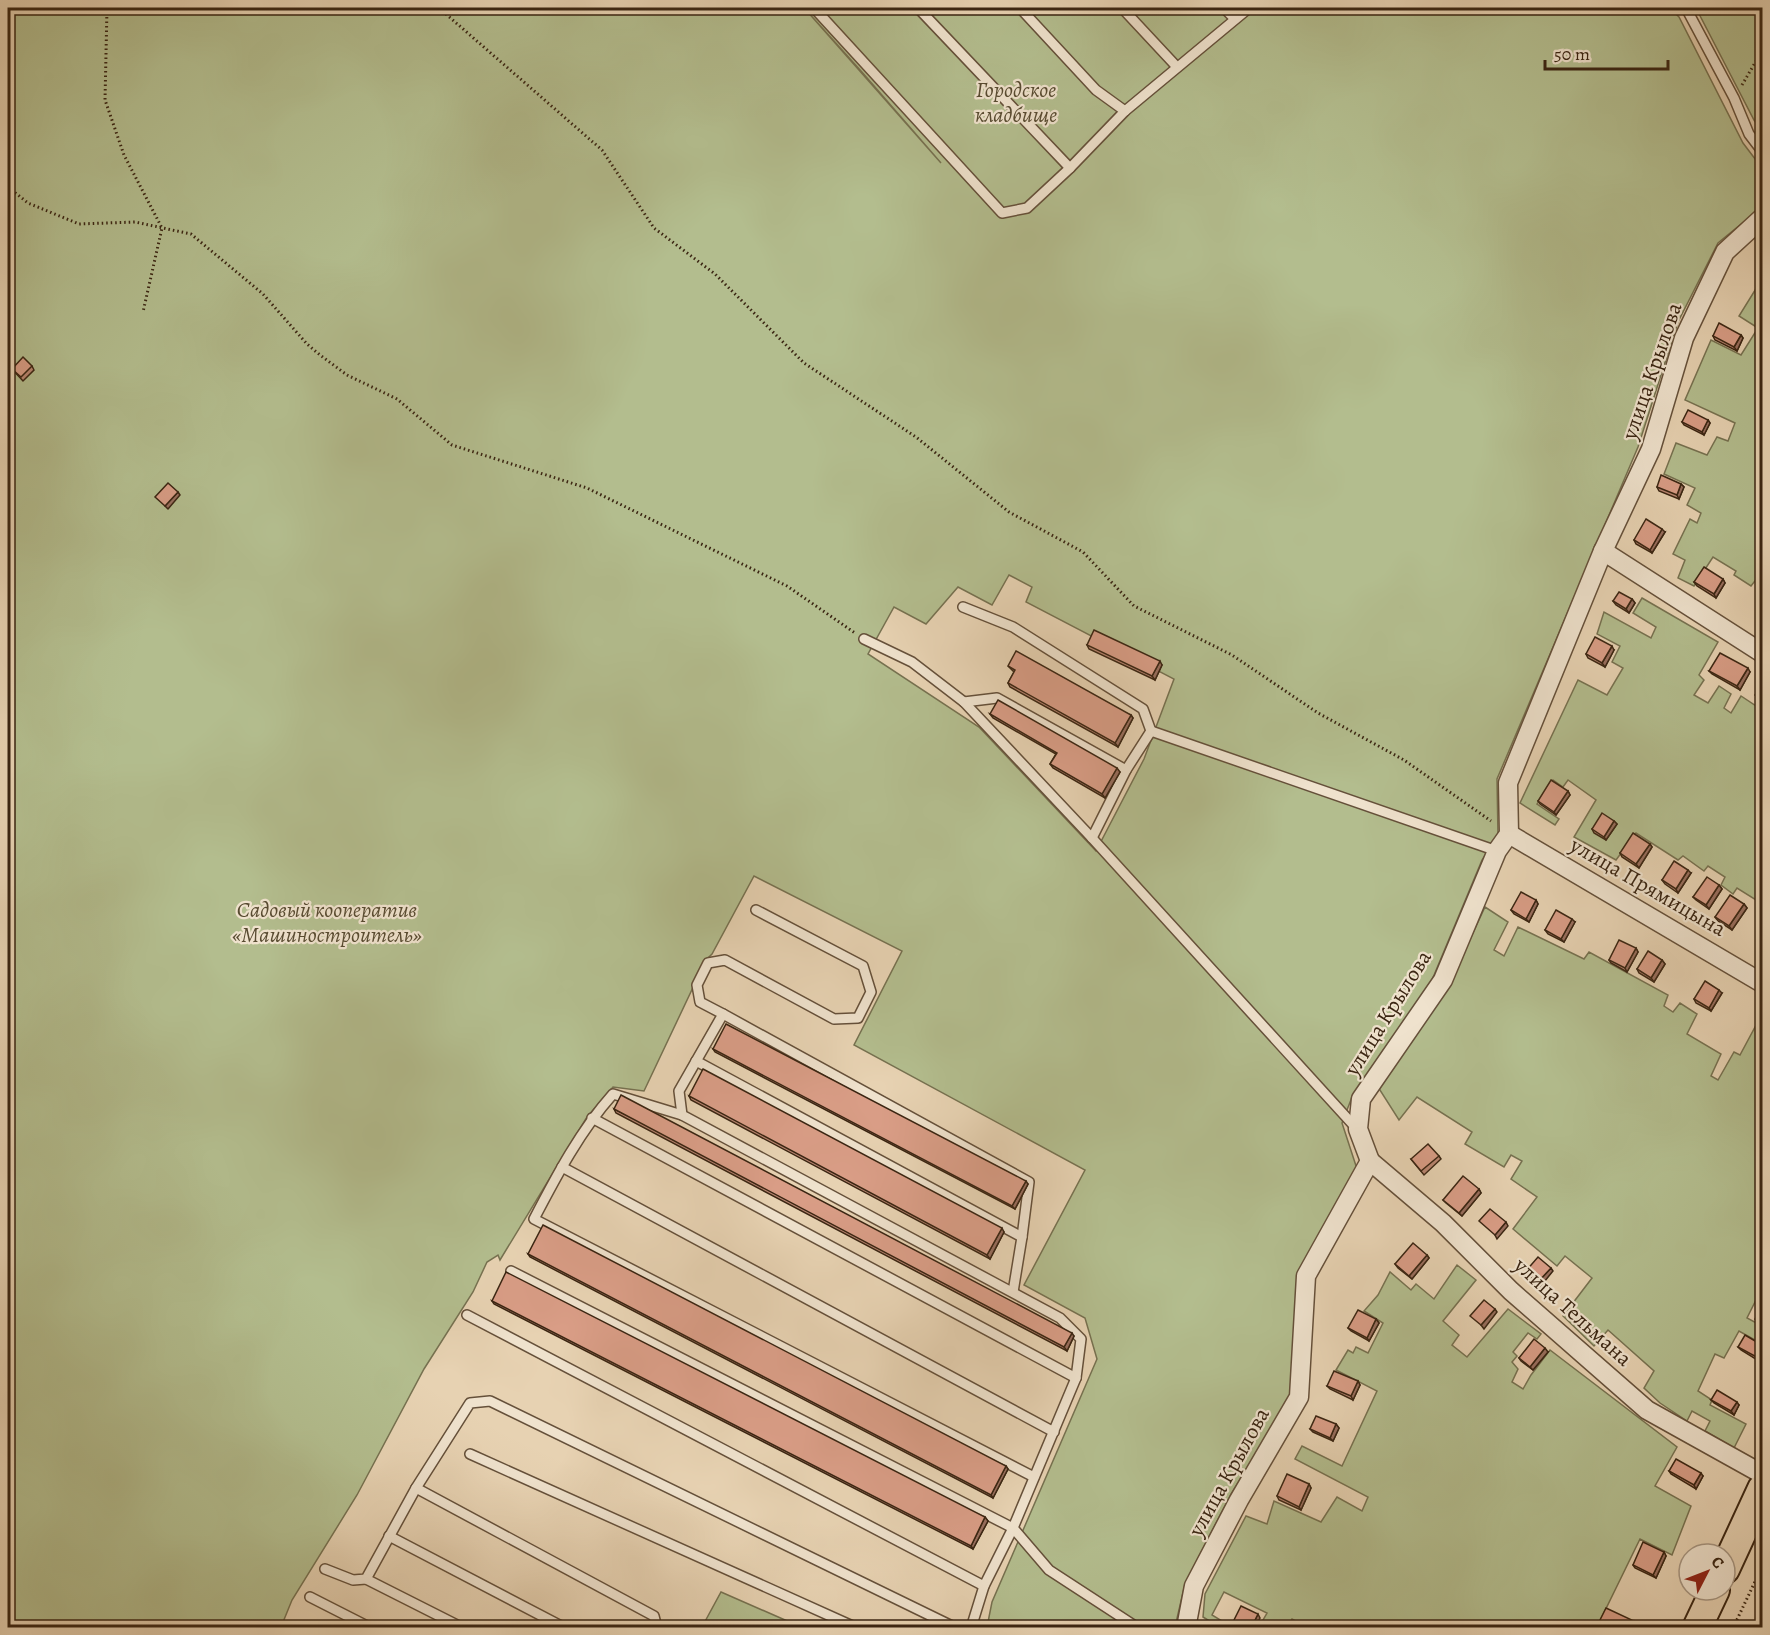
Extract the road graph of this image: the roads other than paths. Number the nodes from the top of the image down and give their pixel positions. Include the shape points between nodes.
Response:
1 (814, 8) edge
2 (918, 8) edge
3 (1020, 8) edge
4 (1122, 8) edge
5 (1224, 8) edge
6 (1249, 8) edge
7 (1686, 8) edge
8 (1235, 19) junction
9 (1177, 67) junction
10 (1125, 111) junction
11 (1762, 152) edge
12 (1070, 168) junction
13 (1762, 218) edge
14 (1603, 551) junction
15 (963, 607) dead end
16 (864, 639) road end
17 (1762, 653) edge
18 (964, 702) junction
19 (1150, 730) junction
20 (1126, 770) junction
21 (1509, 834) junction
22 (1092, 838) junction
23 (1497, 851) junction
24 (756, 910) dead end
25 (1762, 983) edge
26 (723, 1014) junction
27 (696, 1061) junction
28 (682, 1115) junction
29 (592, 1118) junction
30 (1358, 1130) junction
31 (1370, 1161) junction
32 (562, 1167) junction
33 (1022, 1237) junction
34 (511, 1271) dead end
35 (1012, 1292) junction
36 (467, 1315) dead end
37 (1076, 1378) junction
38 (1054, 1432) junction
39 (470, 1454) dead end
40 (1762, 1474) edge
41 (1035, 1477) junction
42 (416, 1488) junction
43 (1762, 1489) edge
44 (1013, 1528) junction
45 (389, 1536) junction
46 (1737, 1543) edge
47 (325, 1569) dead end
48 (366, 1579) junction
49 (984, 1586) junction
50 (310, 1597) dead end
51 (1709, 1602) edge
52 (371, 1628) edge
53 (463, 1628) edge
54 (565, 1628) edge
55 (657, 1628) edge
56 (857, 1628) edge
57 (956, 1628) edge
58 (971, 1628) edge
59 (1138, 1628) edge
60 (1186, 1628) edge
61 (1697, 1628) edge

1 - 12 lane via 1002,213 1027,208
2 - 12 lane
3 - 10 lane via 1096,90
4 - 9 lane
5 - 8 lane
6 - 8 lane
7 - 11 lane via 1749,134
8 - 9 lane
9 - 10 lane
10 - 12 lane
13 - 14 street, улица Крылова via 1725,252 1684,339 1651,449
14 - 17 street
14 - 21 street, улица Крылова via 1508,783
15 - 19 lane via 1013,627 1143,709
16 - 18 lane via 912,662
18 - 20 lane via 997,698
18 - 22 lane
19 - 20 lane
19 - 23 lane
20 - 22 lane
21 - 23 street, улица Крылова
21 - 25 street, улица Прямицына
22 - 30 lane
23 - 30 street, улица Крылова via 1443,980 1361,1099
24 - 26 lane via 863,966 871,992 858,1018 834,1019 725,960 708,963 697,985 700,1002
26 - 27 lane
26 - 33 lane via 1029,1182
27 - 28 lane via 679,1091
27 - 33 lane
28 - 29 lane via 613,1094
28 - 35 lane
29 - 32 lane
29 - 37 lane
30 - 31 street, улица Крылова
31 - 40 street, улица Тельмана via 1647,1410
31 - 60 street, улица Крылова via 1306,1276 1299,1397 1194,1586
32 - 38 lane
32 - 41 lane via 534,1218
33 - 35 lane
34 - 44 lane
35 - 37 lane via 1060,1318 1081,1339
36 - 49 lane
37 - 38 lane
38 - 41 lane
39 - 56 lane
41 - 44 lane
42 - 45 lane
42 - 55 lane via 654,1616
42 - 57 lane via 470,1403 490,1401
43 - 46 main road
44 - 49 lane
44 - 59 lane via 1049,1570
45 - 48 lane
45 - 54 lane
47 - 48 lane via 353,1580
48 - 53 lane
49 - 58 lane
50 - 52 lane
51 - 61 main road

